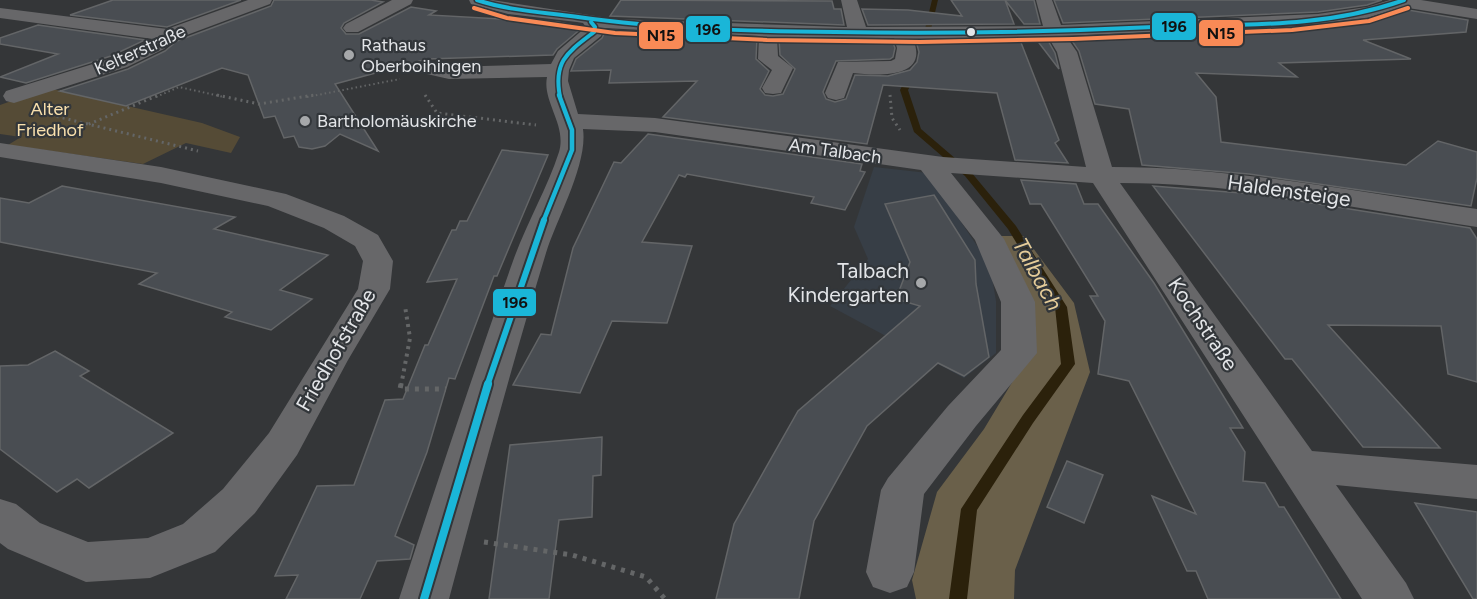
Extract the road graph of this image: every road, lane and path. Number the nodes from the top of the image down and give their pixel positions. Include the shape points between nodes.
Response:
1 (14, 0) edge
2 (264, 0) edge
3 (405, 0) edge
4 (477, 0) edge
5 (849, 0) edge
6 (1044, 0) edge
7 (1402, 1) edge
8 (0, 4) edge
9 (597, 11) edge
10 (0, 13) edge
11 (1477, 14) edge
12 (352, 28) joint
13 (768, 31) junction
14 (858, 32) junction
15 (1054, 32) junction
16 (908, 33) junction
17 (169, 36) junction
18 (895, 67) junction
19 (425, 68) junction
20 (559, 70) junction
21 (394, 82) dead end
22 (773, 88) dead end
23 (836, 93) dead end
24 (14, 96) dead end
25 (90, 123) dead end
26 (571, 125) junction
27 (0, 150) edge
28 (936, 165) junction
29 (1101, 175) junction
30 (1477, 218) edge
31 (404, 303) dead end
32 (486, 389) junction
33 (1300, 466) junction
34 (1477, 482) edge
35 (0, 517) edge
36 (444, 537) junction
37 (890, 572) dead end
38 (424, 599) edge
39 (665, 599) edge
40 (1389, 599) edge

1 - 8 street
2 - 17 street, Kelterstraße
3 - 12 street
4 - 9 street via 577,17
5 - 14 street
6 - 15 street, Kochstraße
7 - 11 street
7 - 15 street via 1381,9 1281,21
9 - 13 street via 675,28
9 - 20 street via 594,32 565,55
10 - 17 street
12 - 19 path via 353,35 397,47
13 - 14 street
13 - 22 street via 768,58 783,68
14 - 16 street
15 - 16 street
15 - 29 street, Kochstraße via 1067,52
16 - 18 street via 905,62
17 - 24 street, Kelterstraße via 162,43 107,66
18 - 23 street via 845,66
18 - 28 path via 890,97 892,118 904,137
19 - 20 street via 448,73
19 - 26 path via 415,81 436,112
20 - 26 street via 558,90
21 - 25 path via 259,104 179,87
26 - 28 street, Am Talbach via 656,125
26 - 32 street via 572,150 532,249
27 - 35 street, Friedhofstraße via 161,175 288,204 368,241 378,261 374,289 283,444 239,501 199,538 150,558 86,562 24,536
28 - 29 street, Am Talbach
28 - 37 street via 989,239 1018,302 1019,352 903,490
29 - 30 street, Haldensteige via 1241,183
29 - 33 street, Kochstraße
31 - 32 path via 410,338 400,389
32 - 36 street
33 - 34 street
33 - 40 street, Kochstraße
36 - 38 street
36 - 39 path via 582,558 646,577

